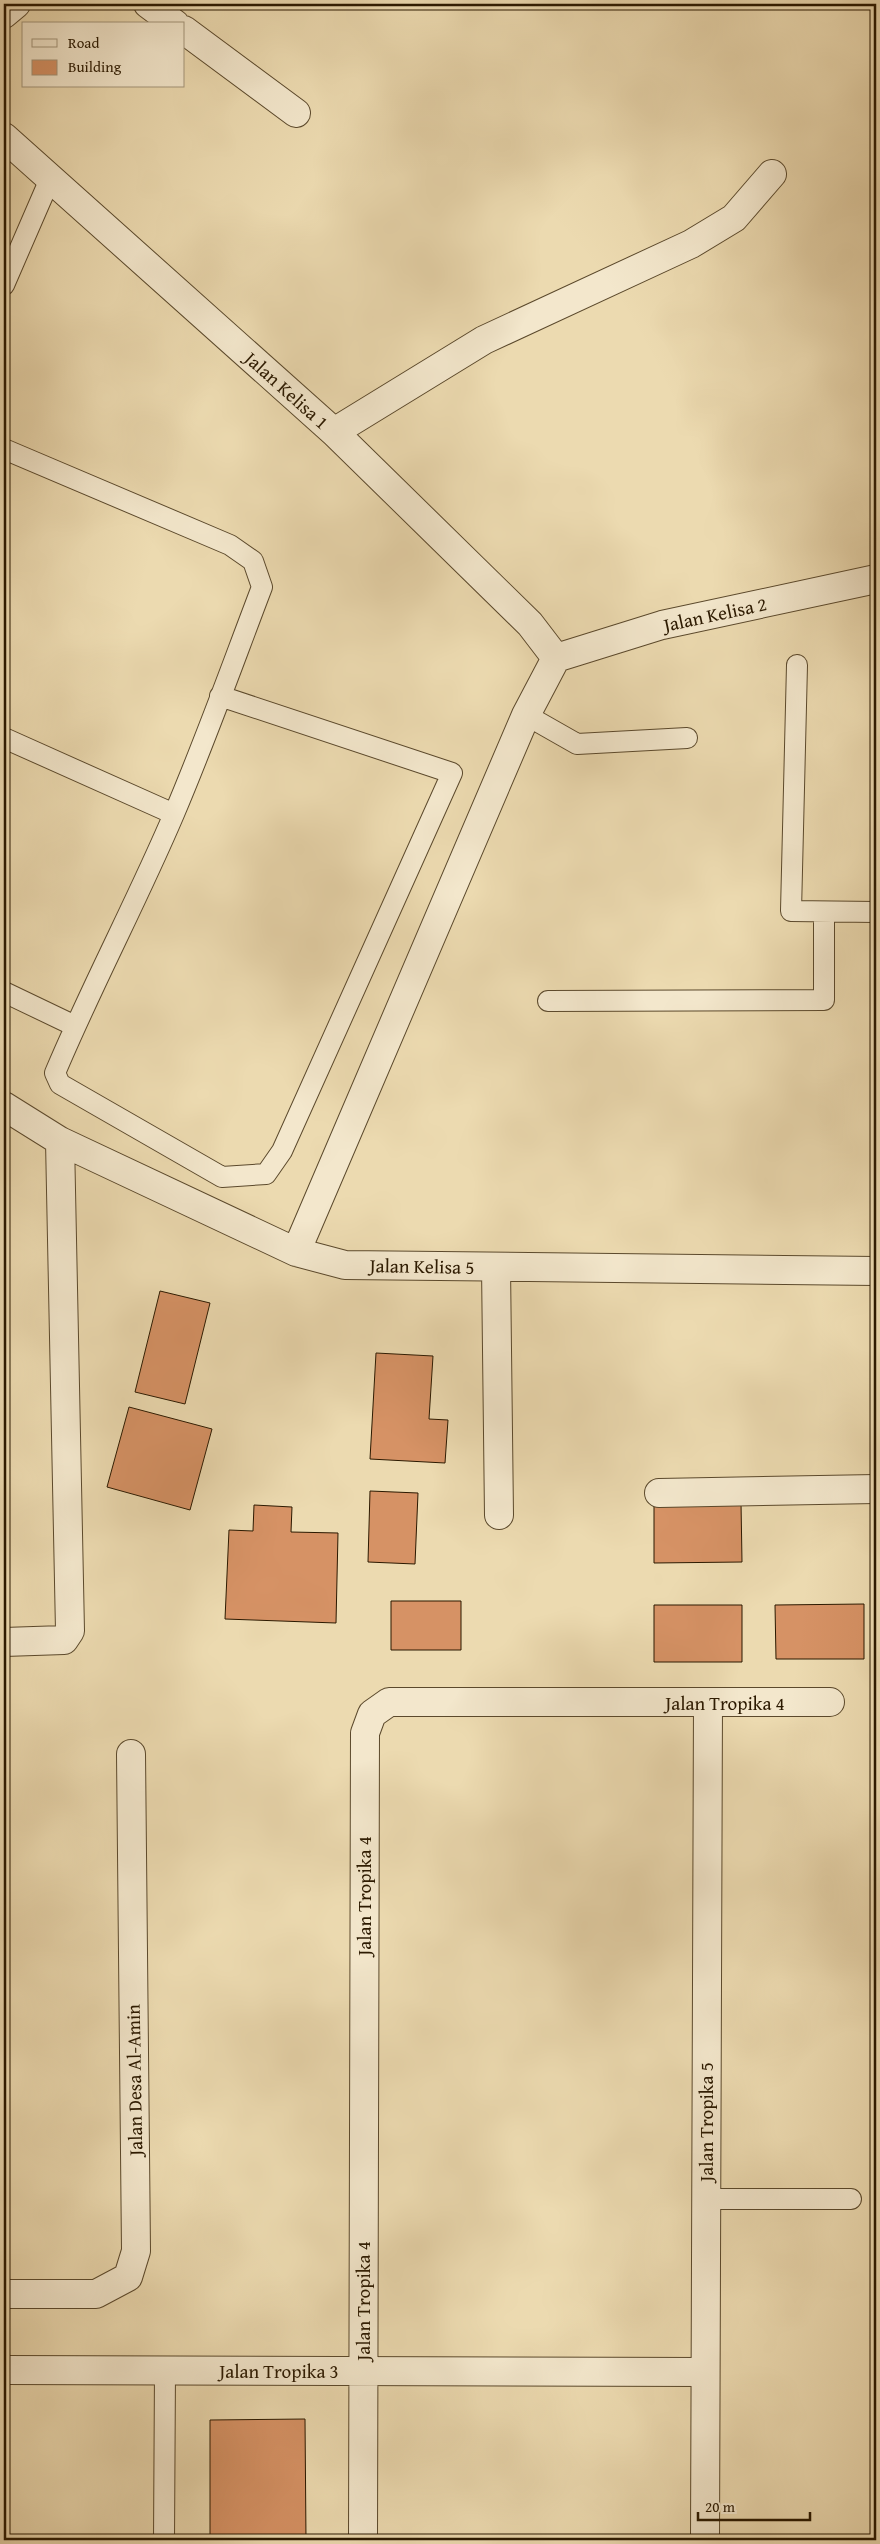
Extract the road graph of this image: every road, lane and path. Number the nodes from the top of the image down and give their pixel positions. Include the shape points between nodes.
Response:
1 (16, 4) edge
2 (148, 4) edge
3 (4, 14) edge
4 (172, 22) edge
5 (185, 31) edge
6 (296, 113) dead end
7 (4, 136) edge
8 (772, 174) dead end
9 (50, 179) junction
10 (4, 285) edge
11 (334, 432) junction
12 (4, 449) edge
13 (876, 579) edge
14 (556, 658) junction
15 (797, 665) dead end
16 (220, 696) junction
17 (526, 715) junction
18 (4, 738) edge
19 (687, 738) dead end
20 (174, 814) junction
21 (824, 912) junction
22 (876, 912) edge
23 (4, 992) edge
24 (548, 1001) dead end
25 (75, 1026) junction
26 (4, 1106) edge
27 (60, 1141) junction
28 (296, 1252) junction
29 (496, 1267) junction
30 (876, 1271) edge
31 (876, 1489) edge
32 (659, 1493) dead end
33 (499, 1515) dead end
34 (4, 1642) edge
35 (830, 1702) dead end
36 (708, 1703) junction
37 (131, 1754) dead end
38 (706, 2200) junction
39 (851, 2200) dead end
40 (4, 2294) edge
41 (4, 2370) edge
42 (165, 2370) junction
43 (363, 2371) junction
44 (705, 2372) junction
45 (164, 2540) edge
46 (363, 2540) edge
47 (705, 2540) edge

1 - 3 street
2 - 4 street
5 - 6 street
7 - 9 street, Jalan Kelisa 1
8 - 11 street via 734,218 691,244 484,340
9 - 10 lane
9 - 11 street, Jalan Kelisa 1
11 - 14 street, Jalan Kelisa 1 via 530,624
12 - 16 lane via 230,545 253,560 262,587
13 - 14 street, Jalan Kelisa 2 via 662,625
14 - 17 street
15 - 21 lane via 791,911
16 - 20 lane
16 - 25 lane via 452,772 282,1151 266,1174 222,1177 60,1084 56,1072
17 - 19 lane via 577,744
17 - 28 street
18 - 20 lane
20 - 25 lane
21 - 22 lane
21 - 24 lane via 824,1000
23 - 25 lane
26 - 27 street, Jalan Kelisa 5
27 - 28 street, Jalan Kelisa 5
27 - 34 street via 70,1631 64,1640
28 - 29 street, Jalan Kelisa 5 via 345,1265
29 - 30 street, Jalan Kelisa 5
29 - 33 street
31 - 32 street
35 - 36 street, Jalan Tropika 4
36 - 38 street, Jalan Tropika 5
36 - 43 street, Jalan Tropika 4 via 389,1702 372,1714 365,1733
37 - 40 street, Jalan Desa Al-Amin via 136,2251 128,2277 96,2294
38 - 39 lane
38 - 44 street, Jalan Tropika 5
41 - 42 street, Jalan Tropika 3
42 - 43 street, Jalan Tropika 3
42 - 45 lane
43 - 44 street, Jalan Tropika 3
43 - 46 street, Jalan Tropika 4
44 - 47 street, Jalan Tropika 5

